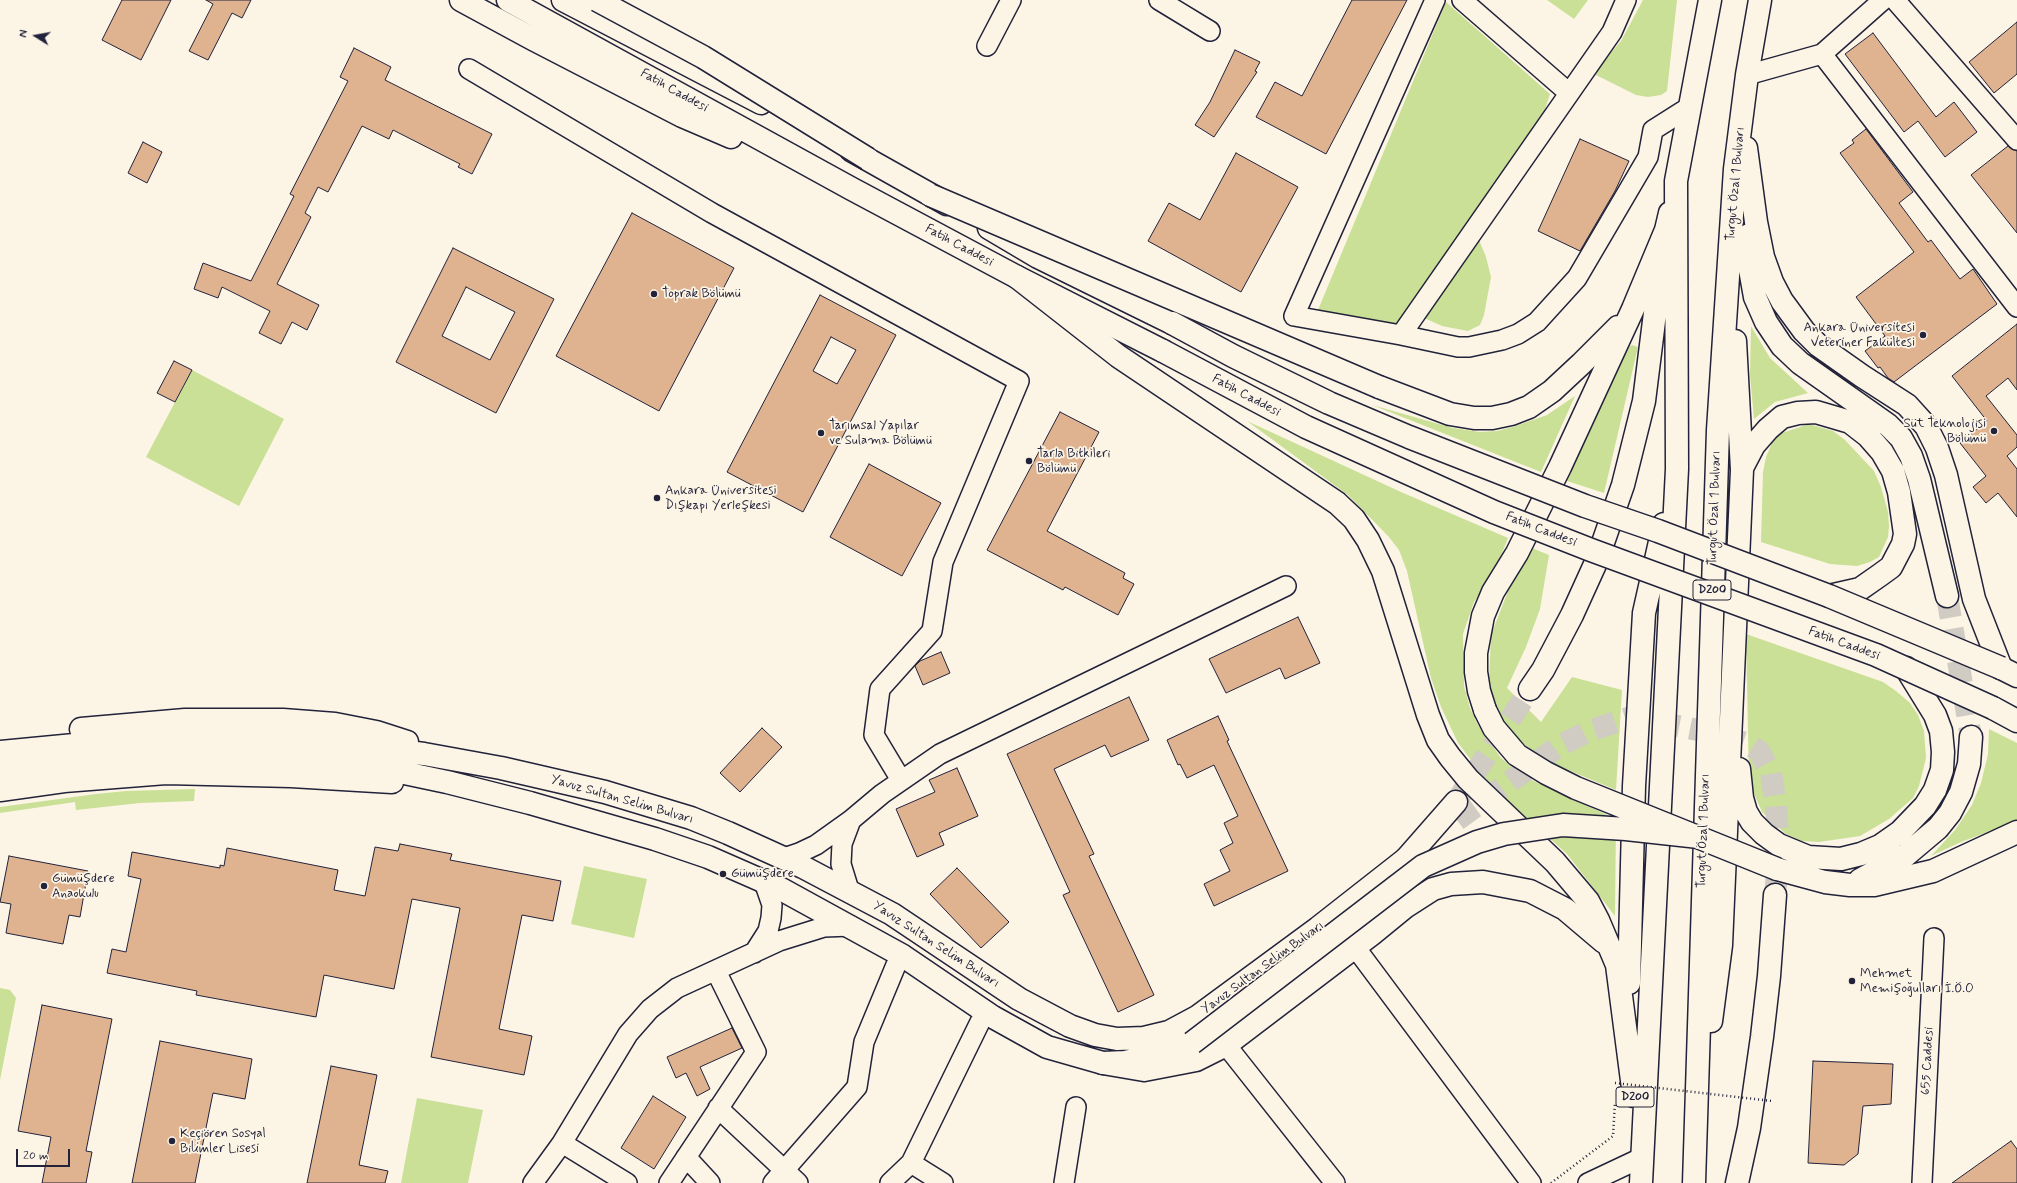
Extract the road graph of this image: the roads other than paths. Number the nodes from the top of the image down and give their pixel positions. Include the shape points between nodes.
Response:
1 (461, 0) edge
2 (508, 0) edge
3 (563, 0) edge
4 (597, 0) edge
5 (1011, 0) edge
6 (1159, 0) edge
7 (1435, 0) edge
8 (1462, 0) edge
9 (1626, 0) edge
10 (1698, 0) edge
11 (1710, 0) edge
12 (1760, 0) edge
13 (1883, 0) edge
14 (1895, 0) edge
15 (1210, 31) dead end
16 (987, 46) dead end
17 (1822, 54) junction
18 (469, 69) dead end
19 (1747, 75) junction
20 (1569, 93) junction
21 (1683, 111) junction
22 (1742, 114) junction
23 (2017, 140) edge
24 (868, 159) junction
25 (1676, 181) junction
26 (1751, 184) junction
27 (852, 189) junction
28 (930, 195) junction
29 (1666, 230) junction
30 (1729, 269) junction
31 (1018, 277) junction
32 (2017, 306) edge
33 (1633, 309) junction
34 (1401, 334) junction
35 (1677, 469) junction
36 (1742, 470) junction
37 (1286, 586) dead end
38 (1829, 596) junction
39 (1947, 596) tunnel mouth
40 (1906, 668) junction
41 (2009, 672) edge
42 (1530, 689) tunnel mouth
43 (1731, 707) junction
44 (2017, 721) edge
45 (1971, 737) tunnel mouth
46 (0, 738) edge
47 (0, 752) edge
48 (424, 754) junction
49 (0, 768) edge
50 (420, 776) junction
51 (901, 780) junction
52 (0, 790) edge
53 (1456, 811) tunnel mouth
54 (851, 820) junction
55 (2017, 832) edge
56 (1699, 837) junction
57 (784, 858) junction
58 (764, 882) junction
59 (1850, 885) junction
60 (849, 890) junction
61 (1775, 895) tunnel mouth
62 (851, 926) junction
63 (1934, 938) dead end
64 (1354, 947) junction
65 (1611, 948) junction
66 (754, 952) junction
67 (896, 965) dead end
68 (716, 971) junction
69 (980, 1022) dead end
70 (1628, 1036) junction
71 (1226, 1045) junction
72 (1103, 1063) junction
73 (1076, 1107) dead end
74 (718, 1108) junction
75 (1696, 1137) junction
76 (562, 1143) junction
77 (686, 1157) junction
78 (1642, 1158) junction
79 (912, 1163) junction
80 (785, 1179) edge
81 (534, 1183) edge
82 (628, 1183) edge
83 (669, 1183) edge
84 (710, 1183) edge
85 (890, 1183) edge
86 (943, 1183) edge
87 (1064, 1183) edge
88 (1335, 1183) edge
89 (1531, 1183) edge
90 (1588, 1183) edge
91 (1641, 1183) edge
92 (1694, 1183) edge
93 (1737, 1183) edge
94 (1922, 1183) edge

1 - 27 main road via 682,116
2 - 27 main road, Fatih Caddesi
3 - 24 main road, bridge
4 - 24 main road, bridge via 703,56
5 - 16 street
6 - 15 street
7 - 34 street via 1294,316
8 - 20 street
9 - 20 street via 1612,32
10 - 21 main road via 1689,49
11 - 25 main road, D200
12 - 19 main road, Turgut Özal 1 Bulvarı / D200
13 - 17 street
14 - 23 street
17 - 19 street
17 - 32 street
18 - 51 street via 712,213 1019,381 943,562 932,631 880,689 874,734
19 - 22 main road, Turgut Özal 1 Bulvarı / D200
20 - 34 street
21 - 25 main road
21 - 34 street via 1653,130 1648,157 1577,278 1537,322 1512,336 1486,345 1469,347 1458,347
22 - 26 main road
22 - 30 main road, Turgut Özal 1 Bulvarı / D200 via 1735,169
24 - 28 main road
25 - 29 main road
25 - 35 main road, D200
26 - 39 main road via 1750,269 1755,297 1766,322 1782,346 1800,363 1855,401 1901,438 1911,456 1919,480
26 - 41 main road via 1763,257 1772,282 1793,316 1818,345 1907,405 1926,426 1946,475 1974,598
27 - 31 main road, Fatih Caddesi
28 - 33 main road, bridge via 1379,387 1450,414 1474,418 1492,418 1529,407 1552,391 1607,340
28 - 38 main road, bridge via 1038,257 1328,403 1514,479
29 - 33 main road
29 - 42 main road via 1644,401 1623,485 1595,566 1550,656
30 - 36 main road, Turgut Özal 1 Bulvarı
30 - 75 main road, Turgut Özal 1 Bulvarı / D200 via 1718,430
31 - 40 main road, Fatih Caddesi, bridge via 1306,427 1421,480 1591,550
31 - 65 main road via 1118,356 1337,503 1354,519 1368,540 1382,571 1438,740 1468,779 1556,862 1571,880 1588,901
33 - 56 main road, bridge via 1560,467 1517,553 1493,592 1483,616 1476,653 1478,691 1494,728 1517,755 1530,765 1576,788
35 - 70 main road, D200 via 1644,613 1633,793
35 - 78 main road, D200
36 - 38 main road via 1754,445 1768,429 1782,417 1798,413 1816,412 1850,422 1868,436 1882,452 1893,471 1899,492 1905,534 1903,544 1890,567 1880,575 1860,589
36 - 43 main road, Turgut Özal 1 Bulvarı / D200
37 - 51 street via 940,754
38 - 41 main road, bridge
40 - 43 main road via 1935,715 1941,731 1942,770 1935,790 1925,806 1900,832 1880,846 1841,859 1808,857 1795,853 1779,845 1752,822 1742,798
40 - 44 main road, Fatih Caddesi, bridge
43 - 75 main road, Turgut Özal 1 Bulvarı / D200 via 1721,945
45 - 59 main road via 1969,764 1961,792 1950,813 1938,828 1906,855
46 - 48 main road via 185,720 283,720 335,724 376,732 403,740
47 - 48 main road, Yavuz Sultan Selim Bulvarı via 95,742 240,737 311,740
48 - 57 main road, Yavuz Sultan Selim Bulvarı via 501,768 649,805 728,833
49 - 50 main road, Yavuz Sultan Selim Bulvarı via 159,754 223,755 328,761
50 - 52 main road via 398,782 166,773 64,781
50 - 58 main road, Yavuz Sultan Selim Bulvarı via 530,803 638,834 708,857
51 - 54 street
53 - 60 main road, Yavuz Sultan Selim Bulvarı via 1406,859 1318,928 1196,1017 1169,1032 1144,1038 1117,1039 1095,1035 1070,1026 1019,999 934,941
54 - 57 street via 816,845
54 - 60 street via 842,844 841,864
55 - 59 main road via 1933,871 1874,885
56 - 59 main road, bridge via 1777,869 1804,877
56 - 72 main road, Yavuz Sultan Selim Bulvarı, bridge via 1563,824 1504,834 1477,842 1423,866 1192,1043 1170,1052 1125,1062
57 - 60 main road, Yavuz Sultan Selim Bulvarı
58 - 62 main road, Yavuz Sultan Selim Bulvarı
58 - 66 street via 772,905 771,918 768,931
61 - 93 main road via 1762,1037 1749,1128
62 - 66 street via 817,929 779,940
62 - 72 main road, Yavuz Sultan Selim Bulvarı via 903,956 993,1018 1020,1033 1047,1047
63 - 94 street, 655 Caddesi
64 - 65 main road via 1405,907 1433,889 1466,882 1490,883 1530,891 1565,910
64 - 71 main road
64 - 89 street
65 - 70 main road via 1617,965
66 - 68 street
67 - 80 street via 864,1042 857,1087
68 - 74 street via 756,1052
68 - 76 street via 677,988 650,1009 628,1034
69 - 79 street
70 - 78 main road, D200
71 - 72 main road via 1196,1060 1151,1069 1126,1068
71 - 88 street
73 - 87 street
74 - 77 street
74 - 80 street
75 - 92 main road, Turgut Özal 1 Bulvarı / D200
76 - 81 street
76 - 82 street
77 - 83 street
77 - 84 street
78 - 90 street
78 - 91 main road, D200
79 - 85 street
79 - 86 street

